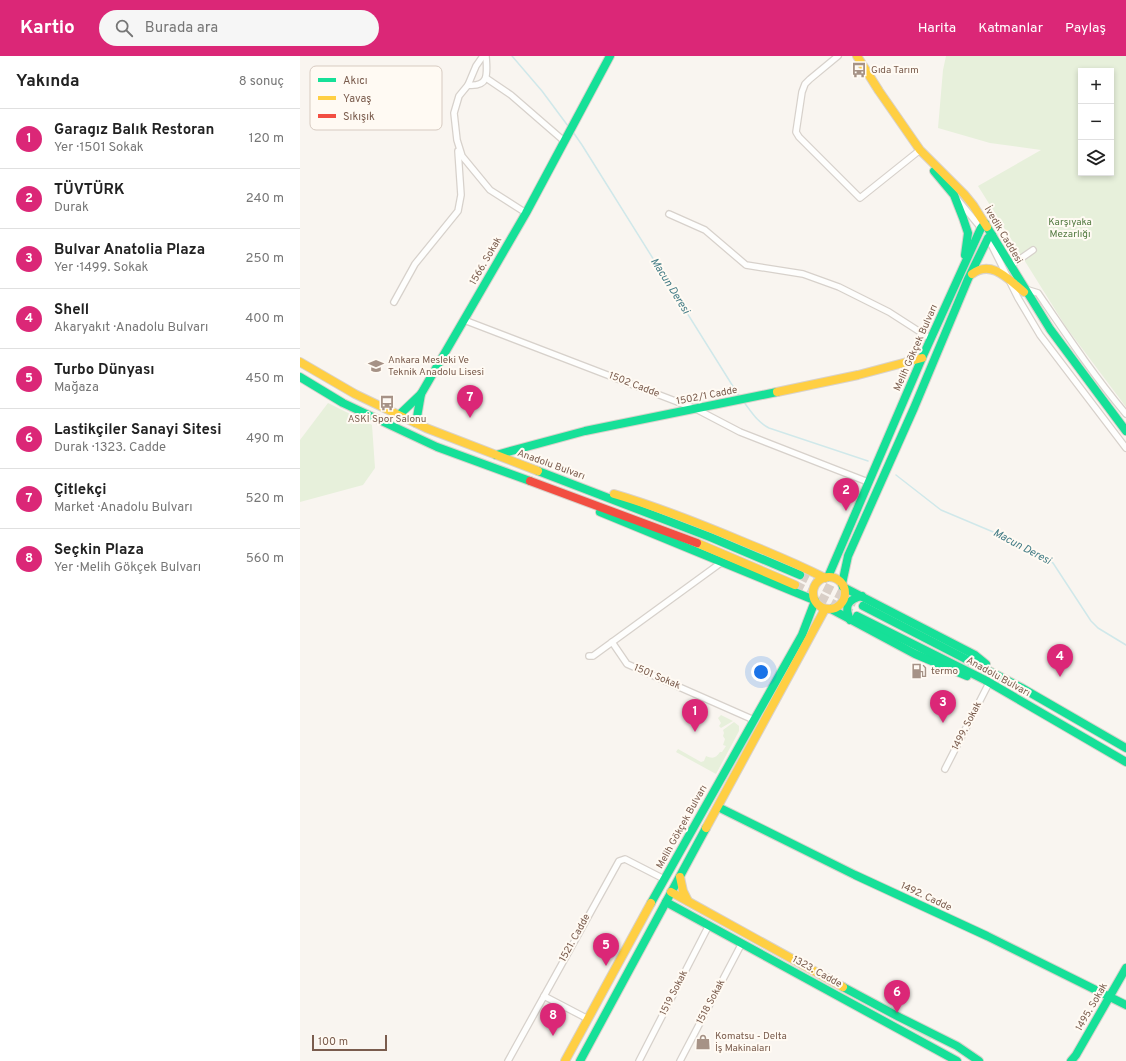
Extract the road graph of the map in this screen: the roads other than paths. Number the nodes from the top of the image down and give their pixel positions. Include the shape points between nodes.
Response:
1 (484, 56) edge
2 (610, 56) edge
3 (838, 56) edge
4 (858, 56) edge
5 (486, 78) junction
6 (468, 85) junction
7 (565, 139) junction
8 (456, 140) junction
9 (920, 150) junction
10 (930, 161) junction
11 (954, 195) junction
12 (526, 213) junction
13 (670, 214) dead end
14 (983, 225) junction
15 (990, 236) junction
16 (1033, 250) dead end
17 (1010, 266) junction
18 (960, 274) junction
19 (968, 279) junction
20 (1009, 281) junction
21 (1027, 293) junction
22 (394, 302) dead end
23 (464, 320) junction
24 (931, 339) junction
25 (922, 358) junction
26 (300, 362) edge
27 (300, 377) edge
28 (420, 394) junction
29 (696, 409) junction
30 (1126, 414) edge
31 (400, 415) junction
32 (416, 423) junction
33 (1126, 431) edge
34 (1126, 448) edge
35 (496, 456) junction
36 (868, 482) junction
37 (584, 488) junction
38 (879, 488) junction
39 (573, 496) junction
40 (722, 562) junction
41 (807, 569) junction
42 (800, 575) tunnel mouth
43 (826, 578) junction
44 (842, 585) junction
45 (794, 588) junction
46 (862, 596) junction
47 (814, 601) junction
48 (863, 606) tunnel mouth
49 (828, 609) junction
50 (853, 618) junction
51 (612, 642) junction
52 (589, 656) dead end
53 (1008, 680) junction
54 (987, 681) junction
55 (754, 720) junction
56 (1126, 748) edge
57 (1126, 762) edge
58 (945, 769) dead end
59 (718, 807) junction
60 (680, 877) junction
61 (662, 883) junction
62 (672, 892) junction
63 (655, 896) junction
64 (666, 902) junction
65 (689, 902) junction
66 (709, 925) junction
67 (742, 943) junction
68 (1126, 968) edge
69 (544, 996) junction
70 (1110, 996) junction
71 (1126, 1005) edge
72 (588, 1019) junction
73 (904, 1020) junction
74 (899, 1029) junction
75 (935, 1034) junction
76 (928, 1045) junction
77 (957, 1046) junction
78 (953, 1059) edge
79 (1074, 1059) edge
80 (508, 1061) edge
81 (565, 1061) edge
82 (580, 1061) edge
83 (638, 1061) edge
84 (680, 1061) edge
85 (979, 1061) edge

1 - 5 street
1 - 6 street via 476,66
2 - 7 main road, 1566. Sokak
3 - 9 street via 805,84 796,132 799,137 860,198
4 - 9 main road, İvedik Caddesi via 879,92
5 - 6 street via 482,84
5 - 7 street via 512,94
6 - 8 street via 459,96 454,113
7 - 12 main road, 1566. Sokak
8 - 12 street via 462,156 490,190
8 - 22 street via 461,195 458,211 415,264
9 - 10 main road, İvedik Caddesi
10 - 11 main road via 935,172
10 - 14 main road, İvedik Caddesi via 964,194
11 - 14 street
11 - 18 main road via 968,233
12 - 23 main road, 1566. Sokak
13 - 24 street via 705,230 746,265 803,274 839,287 889,312
14 - 15 main road, İvedik Caddesi
14 - 18 main road, Melih Gökçek Bulvarı
15 - 17 main road, İvedik Caddesi
15 - 19 main road, Melih Gökçek Bulvarı
15 - 20 street
16 - 17 street
17 - 21 main road, İvedik Caddesi
18 - 24 main road, Melih Gökçek Bulvarı
19 - 20 main road via 982,267 998,272
19 - 38 main road, Melih Gökçek Bulvarı
20 - 21 main road
20 - 34 street via 1040,335
21 - 30 street via 1038,293
21 - 33 main road, İvedik Caddesi via 1050,329
23 - 28 main road, 1566. Sokak
23 - 29 street, 1502 Cadde
24 - 25 main road, Melih Gökçek Bulvarı
25 - 29 main road, 1502/1 Cadde via 858,375
25 - 36 main road, Melih Gökçek Bulvarı
26 - 31 main road, Anadolu Bulvarı via 355,394
27 - 39 main road via 343,403 437,447
28 - 31 main road
28 - 32 main road
29 - 35 main road, 1502/1 Cadde via 585,431
29 - 36 street, 1502 Cadde via 740,432
31 - 32 main road, Anadolu Bulvarı
32 - 35 main road, Anadolu Bulvarı
35 - 37 main road, Anadolu Bulvarı
36 - 38 main road
36 - 43 main road, Melih Gökçek Bulvarı
37 - 41 main road via 638,501
37 - 42 main road, Anadolu Bulvarı
38 - 44 main road, Melih Gökçek Bulvarı via 848,556
39 - 40 main road via 596,510
39 - 45 main road via 724,554
40 - 45 main road
40 - 51 street
41 - 43 main road
41 - 45 main road via 811,579 810,585 802,591
43 - 44 main road via 833,578
43 - 47 main road via 814,586
44 - 46 main road
44 - 49 main road via 844,596 840,605
45 - 47 main road
46 - 50 main road via 848,602 847,614
46 - 53 main road via 975,656
47 - 49 main road
47 - 55 main road, Melih Gökçek Bulvarı via 802,635
48 - 53 main road, Anadolu Bulvarı
49 - 50 main road, Anadolu Bulvarı
49 - 59 main road
50 - 54 main road, Anadolu Bulvarı
51 - 52 street via 593,656
51 - 55 street, 1501 Sokak via 628,664
53 - 56 main road, Anadolu Bulvarı
54 - 57 main road, Anadolu Bulvarı
54 - 58 street, 1499. Sokak
55 - 61 main road, Melih Gökçek Bulvarı
59 - 60 main road
59 - 70 main road, 1492. Cadde
60 - 62 main road
60 - 65 main road
61 - 62 main road
61 - 63 main road, Melih Gökçek Bulvarı
61 - 69 street, 1521. Cadde via 625,859 619,861
62 - 64 main road
62 - 65 main road
63 - 64 main road, 1323. Cadde
63 - 72 main road, Melih Gökçek Bulvarı
64 - 66 main road, 1323. Cadde
64 - 82 main road
65 - 73 main road
66 - 67 main road, 1323. Cadde
66 - 83 street, 1519 Sokak
67 - 74 main road, 1323. Cadde
67 - 84 street, 1518 Sokak
68 - 70 main road, 1495. Sokak
69 - 72 street
69 - 80 street, 1521. Cadde
70 - 71 main road, 1492. Cadde
70 - 79 main road, 1495. Sokak
72 - 81 main road, Melih Gökçek Bulvarı
73 - 74 main road
73 - 75 main road
74 - 76 main road, 1323. Cadde
75 - 76 main road via 936,1039
75 - 77 main road
76 - 78 main road, 1323. Cadde
77 - 78 main road
77 - 85 main road

